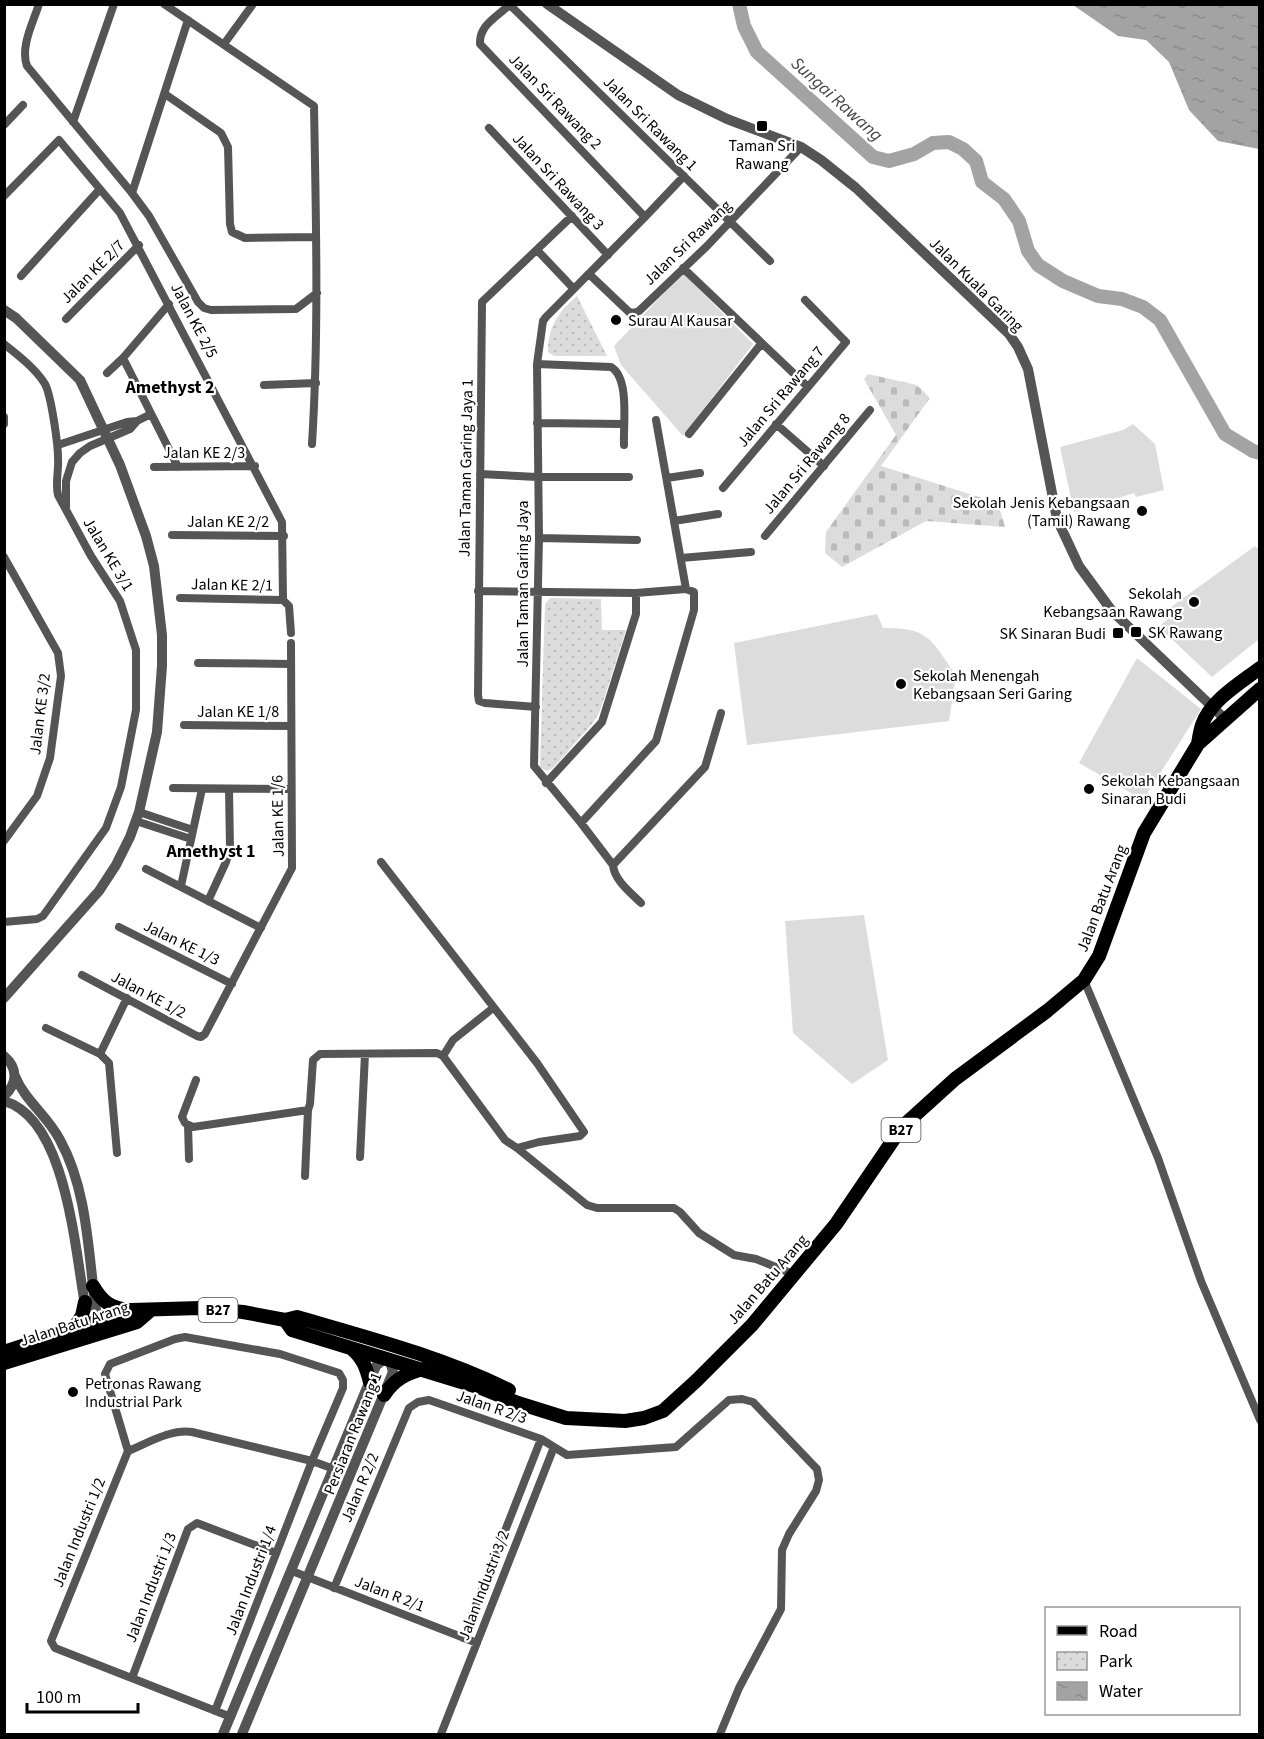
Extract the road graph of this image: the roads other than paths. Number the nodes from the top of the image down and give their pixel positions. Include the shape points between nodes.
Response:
1 (39, 4) edge
2 (114, 4) edge
3 (164, 4) edge
4 (253, 4) edge
5 (547, 4) edge
6 (511, 6) edge
7 (188, 20) junction
8 (224, 44) junction
9 (165, 94) junction
10 (23, 105) dead end
11 (73, 122) junction
12 (4, 124) edge
13 (489, 128) dead end
14 (801, 147) junction
15 (684, 176) junction
16 (100, 189) junction
17 (132, 193) junction
18 (4, 196) edge
19 (572, 216) junction
20 (645, 217) junction
21 (730, 222) junction
22 (316, 237) junction
23 (139, 245) junction
24 (537, 250) junction
25 (608, 255) junction
26 (770, 261) dead end
27 (683, 268) junction
28 (589, 274) junction
29 (21, 276) dead end
30 (573, 288) junction
31 (317, 293) junction
32 (806, 300) dead end
33 (169, 304) junction
34 (4, 310) edge
35 (66, 319) dead end
36 (4, 344) edge
37 (761, 344) junction
38 (123, 358) junction
39 (537, 364) junction
40 (107, 373) dead end
41 (316, 383) junction
42 (264, 385) dead end
43 (808, 387) junction
44 (870, 410) dead end
45 (151, 414) junction
46 (4, 417) edge
47 (656, 420) dead end
48 (537, 423) junction
49 (4, 424) edge
50 (623, 424) junction
51 (776, 424) junction
52 (106, 435) junction
53 (689, 435) dead end
54 (58, 444) junction
55 (312, 444) dead end
56 (624, 445) dead end
57 (255, 466) junction
58 (824, 466) junction
59 (154, 467) dead end
60 (178, 467) junction
61 (700, 473) dead end
62 (480, 474) junction
63 (537, 477) junction
64 (628, 477) dead end
65 (667, 478) junction
66 (723, 488) dead end
67 (66, 510) junction
68 (718, 514) dead end
69 (674, 521) junction
70 (172, 535) dead end
71 (284, 536) junction
72 (765, 536) dead end
73 (539, 538) junction
74 (637, 540) dead end
75 (751, 552) dead end
76 (4, 557) edge
77 (681, 558) junction
78 (686, 589) junction
79 (478, 591) junction
80 (538, 592) junction
81 (636, 593) junction
82 (180, 598) dead end
83 (283, 600) junction
84 (291, 633) dead end
85 (291, 643) dead end
86 (198, 663) dead end
87 (291, 664) junction
88 (1260, 668) edge
89 (1260, 689) edge
90 (536, 706) junction
91 (1214, 707) junction
92 (720, 713) dead end
93 (1226, 720) junction
94 (184, 725) dead end
95 (291, 726) junction
96 (1198, 744) junction
97 (546, 783) junction
98 (173, 788) dead end
99 (202, 789) junction
100 (230, 789) junction
101 (291, 789) junction
102 (138, 816) junction
103 (581, 823) junction
104 (192, 835) junction
105 (4, 841) edge
106 (381, 862) dead end
107 (613, 865) junction
108 (146, 869) dead end
109 (181, 886) junction
110 (208, 901) junction
111 (641, 903) dead end
112 (4, 922) edge
113 (119, 927) dead end
114 (261, 928) junction
115 (82, 975) dead end
116 (1084, 980) junction
117 (232, 984) junction
118 (4, 998) edge
119 (126, 998) junction
120 (492, 1008) junction
121 (46, 1028) dead end
122 (201, 1037) joint
123 (100, 1054) junction
124 (365, 1054) junction
125 (4, 1056) edge
126 (443, 1056) junction
127 (15, 1076) junction
128 (196, 1080) dead end
129 (4, 1096) edge
130 (4, 1101) edge
131 (308, 1110) junction
132 (188, 1125) junction
133 (517, 1148) junction
134 (117, 1153) dead end
135 (360, 1157) dead end
136 (189, 1159) dead end
137 (305, 1176) dead end
138 (794, 1274) junction
139 (93, 1286) junction
140 (85, 1302) junction
141 (132, 1310) junction
142 (152, 1310) junction
143 (285, 1320) junction
144 (74, 1328) junction
145 (96, 1328) junction
146 (376, 1340) junction
147 (348, 1347) junction
148 (410, 1351) junction
149 (4, 1352) edge
150 (389, 1358) junction
151 (4, 1363) edge
152 (423, 1369) junction
153 (370, 1382) junction
154 (384, 1395) junction
155 (418, 1402) joint
156 (536, 1407) junction
157 (1260, 1420) edge
158 (541, 1439) junction
159 (554, 1447) junction
160 (128, 1451) junction
161 (312, 1461) junction
162 (334, 1469) junction
163 (276, 1553) junction
164 (292, 1571) junction
165 (309, 1578) junction
166 (334, 1588) junction
167 (463, 1638) junction
168 (477, 1643) junction
169 (132, 1678) junction
170 (215, 1711) junction
171 (231, 1717) junction
172 (223, 1734) edge
173 (242, 1734) edge
174 (441, 1734) edge
175 (720, 1734) edge

1 - 11 street via 27,40 26,62
2 - 11 street
3 - 7 street
4 - 8 street
5 - 14 street, Jalan Kuala Garing via 678,95 727,119
6 - 15 street, Jalan Sri Rawang 1
6 - 20 street, Jalan Sri Rawang 2 via 483,29 480,44
7 - 8 street
7 - 9 street
8 - 22 street via 314,106
9 - 17 street
9 - 22 street via 221,133 225,140 232,232 245,238
10 - 12 street
11 - 17 street
13 - 19 street, Jalan Sri Rawang 3
14 - 21 street, Jalan Sri Rawang
14 - 91 street, Jalan Kuala Garing via 856,188 1009,334 1028,369 1057,519 1079,566 1112,611
15 - 20 street, Jalan Taman Garing Jaya
15 - 21 street, Jalan Sri Rawang 1
16 - 18 street, Jalan KE 2/5 via 59,140
16 - 23 street, Jalan KE 2/5
16 - 29 street
17 - 31 street via 204,308 296,309
19 - 24 street, Jalan Taman Garing Jaya 1
19 - 25 street, Jalan Sri Rawang 3
20 - 25 street, Jalan Taman Garing Jaya
21 - 26 street, Jalan Sri Rawang 1
21 - 27 street, Jalan Sri Rawang
22 - 31 street
23 - 33 street, Jalan KE 2/5
23 - 35 street, Jalan KE 2/7
24 - 30 street
24 - 62 street, Jalan Taman Garing Jaya 1 via 482,302
25 - 28 street, Jalan Taman Garing Jaya
27 - 28 street, Jalan Sri Rawang via 634,313
27 - 37 street
28 - 30 street, Jalan Taman Garing Jaya
30 - 39 street, Jalan Taman Garing Jaya via 543,321
31 - 41 street
32 - 43 street, Jalan Sri Rawang 7 via 846,342
33 - 38 street
33 - 57 street, Jalan KE 2/5
34 - 52 street via 80,380
36 - 54 street, Jalan KE 3/1 via 45,384
37 - 43 street
37 - 53 street
38 - 40 street
38 - 45 street
39 - 48 street, Jalan Taman Garing Jaya
39 - 50 street via 615,369 623,386
41 - 42 street
41 - 55 street
43 - 51 street, Jalan Sri Rawang 7
44 - 58 street, Jalan Sri Rawang 8
45 - 52 street via 130,429
45 - 60 street
46 - 49 street
47 - 65 street
48 - 50 street
48 - 63 street, Jalan Taman Garing Jaya
50 - 56 street
51 - 58 street
51 - 66 street, Jalan Sri Rawang 7
52 - 54 street
52 - 67 street via 72,462 66,481
52 - 102 street via 154,566 162,635 157,732
54 - 67 street, Jalan KE 3/1 via 56,486
57 - 60 street, Jalan KE 2/3
57 - 71 street, Jalan KE 2/5 via 282,522
58 - 72 street, Jalan Sri Rawang 8
59 - 60 street, Jalan KE 2/3
61 - 65 street
62 - 63 street
62 - 79 street, Jalan Taman Garing Jaya 1
63 - 64 street
63 - 73 street, Jalan Taman Garing Jaya
65 - 69 street
67 - 112 street, Jalan KE 3/1 via 120,601 136,650 136,710 121,787 106,828 43,916
68 - 69 street
69 - 77 street
70 - 71 street, Jalan KE 2/2
71 - 83 street, Jalan KE 2/5
73 - 74 street
73 - 80 street, Jalan Taman Garing Jaya
75 - 77 street
76 - 105 street, Jalan KE 3/2 via 58,652 61,676 50,758 38,796
77 - 78 street
78 - 81 street
78 - 103 street via 694,592 694,610 656,741
79 - 80 street
79 - 90 street, Jalan Taman Garing Jaya 1 via 479,701
80 - 81 street
80 - 90 street, Jalan Taman Garing Jaya
81 - 97 street via 636,614 602,722
82 - 83 street, Jalan KE 2/1
83 - 84 street via 289,606
85 - 87 street, Jalan KE 1/6
86 - 87 street
87 - 95 street, Jalan KE 1/6
88 - 91 main road, Jalan Batu Arang / B27
89 - 93 main road, Jalan Batu Arang / B27
90 - 97 street, Jalan Taman Garing Jaya via 534,766
91 - 93 street, Jalan Kuala Garing
91 - 96 main road, Jalan Batu Arang / B27 via 1202,724
92 - 107 street via 705,767
93 - 96 main road, Jalan Batu Arang / B27
94 - 95 street, Jalan KE 1/8
95 - 101 street, Jalan KE 1/6
96 - 116 main road, Jalan Batu Arang / B27 via 1144,833 1099,956
97 - 103 street, Jalan Taman Garing Jaya
98 - 99 street
99 - 100 street
99 - 104 street
100 - 101 street
100 - 110 street via 230,848
101 - 114 street, Jalan KE 1/6 via 292,868
102 - 104 street
102 - 118 street via 116,865 99,891
103 - 107 street, Jalan Taman Garing Jaya
104 - 109 street
106 - 120 street
107 - 111 street, Jalan Taman Garing Jaya via 618,878
108 - 109 street
109 - 110 street
110 - 114 street
113 - 117 street, Jalan KE 1/3
114 - 117 street, Jalan KE 1/6
115 - 119 street, Jalan KE 1/2
116 - 138 main road, Jalan Batu Arang / B27 via 955,1079 902,1127 836,1224
116 - 157 street via 1158,1158 1201,1281
117 - 122 street, Jalan KE 1/6
119 - 122 street, Jalan KE 1/2
119 - 123 street
120 - 126 street via 453,1040
120 - 133 street via 537,1063 584,1132
121 - 123 street
123 - 134 street via 109,1063
124 - 126 street
124 - 131 street via 316,1056
124 - 135 street
125 - 127 street via 11,1062
126 - 133 street via 505,1140
127 - 129 street
127 - 139 street via 21,1090 60,1138 72,1167 81,1194
128 - 132 street via 182,1117
130 - 140 street via 17,1104 28,1113 58,1166
131 - 132 street
131 - 137 street
132 - 136 street
133 - 138 street via 587,1205 674,1208 699,1233 734,1255
138 - 156 main road, Jalan Batu Arang / B27 via 752,1325 663,1411 625,1421 566,1418
139 - 141 main road via 107,1304
139 - 145 street
140 - 144 main road
140 - 145 street
141 - 142 main road, Jalan Batu Arang / B27
141 - 145 main road, Jalan Batu Arang / B27
142 - 143 main road, Jalan Batu Arang / B27 via 200,1308
142 - 145 main road, Jalan Batu Arang / B27 via 137,1322
143 - 146 main road via 297,1317
143 - 147 main road, Jalan Batu Arang / B27 via 292,1330
144 - 145 main road, Jalan Batu Arang / B27
144 - 149 main road, Jalan Batu Arang / B27
145 - 151 main road, Jalan Batu Arang / B27
146 - 148 main road
146 - 150 main road via 386,1348
147 - 150 main road, Jalan Batu Arang / B27
147 - 153 main road via 360,1356
148 - 150 main road
148 - 156 main road via 473,1372
150 - 152 main road, Jalan Batu Arang / B27
150 - 153 street, Persiaran Rawang 1 via 376,1366
150 - 154 street, Persiaran Rawang 1 via 393,1372
152 - 154 main road via 400,1378
152 - 156 main road, Jalan Batu Arang / B27
153 - 162 street, Persiaran Rawang 1
154 - 165 street, Persiaran Rawang 1
155 - 158 street, Jalan R 2/3 via 429,1400
155 - 166 street, Jalan R 2/2 via 408,1408
158 - 159 street, Jalan R 2/3
158 - 167 street
159 - 168 street, Jalan Industri 3/2
159 - 175 street, Jalan R 2/3 via 567,1455 676,1447 729,1400 742,1399 753,1402 817,1469 816,1491 782,1550 781,1610 739,1688
160 - 161 street via 182,1431
160 - 161 street, Jalan Industri 1/4 via 105,1374 107,1368 185,1337 280,1354 339,1373 343,1388
160 - 169 street, Jalan Industri 1/2 via 51,1641 55,1647
161 - 162 street
161 - 163 street, Jalan Industri 1/4
162 - 164 street, Persiaran Rawang 1
163 - 169 street, Jalan Industri 1/3 via 197,1523 189,1529
163 - 170 street, Jalan Industri 1/4
164 - 165 street, Jalan R 2/1
164 - 171 street, Persiaran Rawang 1
165 - 166 street, Jalan R 2/1
165 - 173 street, Persiaran Rawang 1
166 - 167 street, Jalan R 2/1
167 - 168 street, Jalan R 2/1
168 - 174 street, Jalan Industri 3/2
169 - 170 street, Jalan Industri 1/2
170 - 171 street, Jalan Industri 1/2
171 - 172 street, Persiaran Rawang 1

